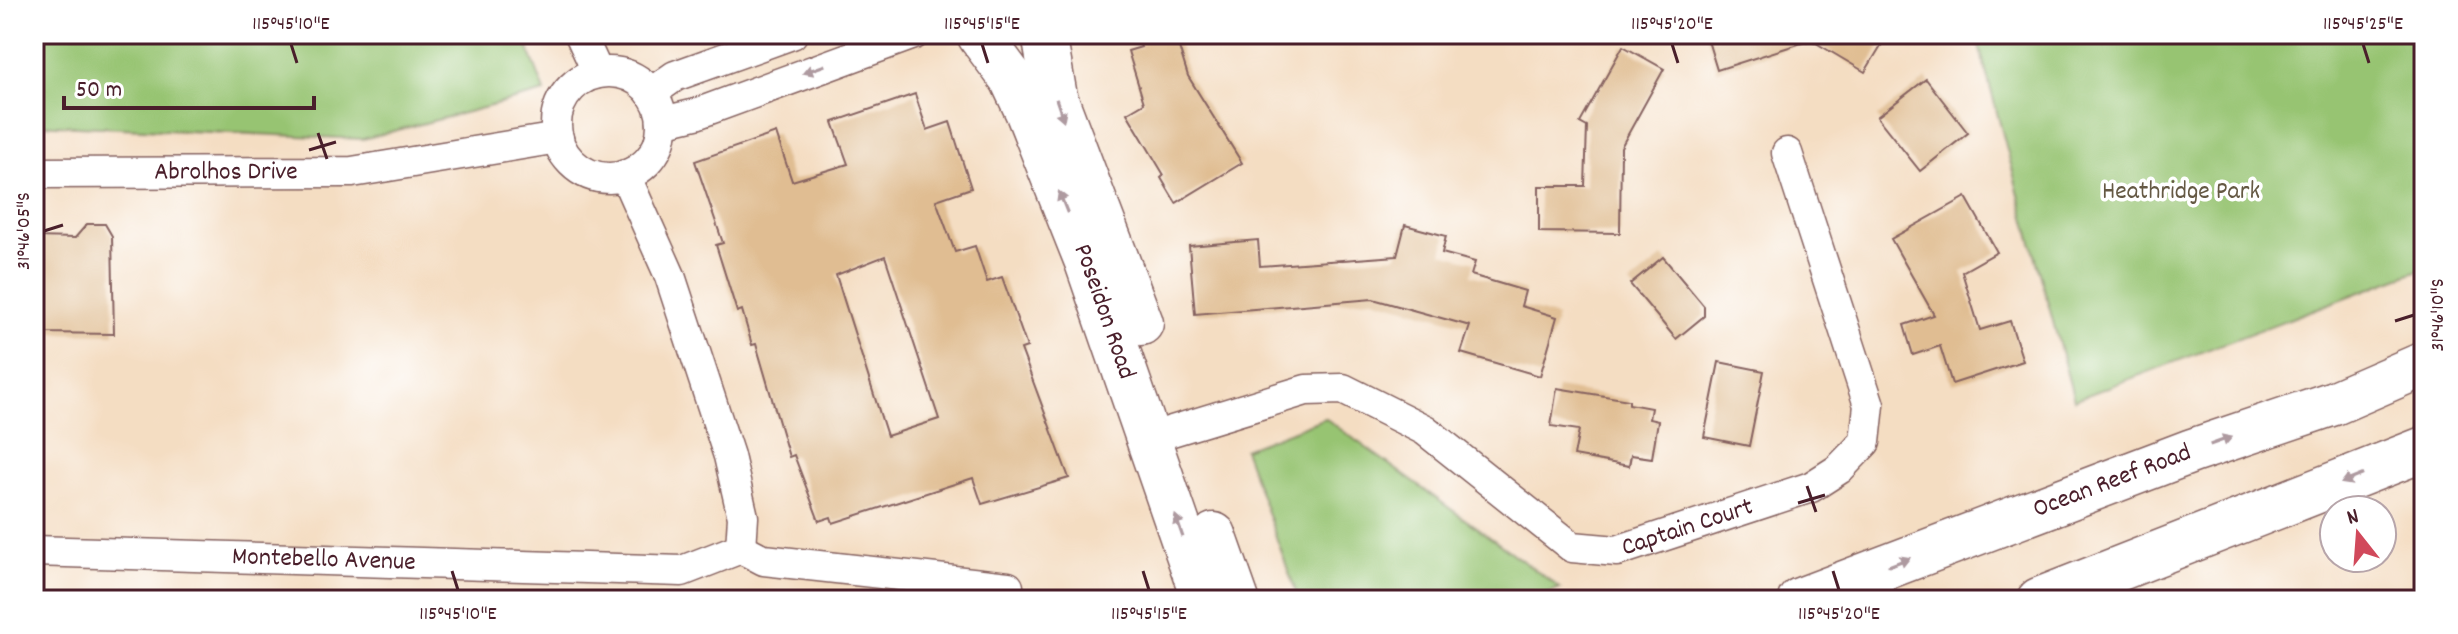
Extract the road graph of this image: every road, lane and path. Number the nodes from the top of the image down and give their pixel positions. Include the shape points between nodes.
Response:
1 (580, 34) edge
2 (792, 34) edge
3 (914, 34) edge
4 (1044, 34) edge
5 (989, 35) edge
6 (598, 73) junction
7 (651, 93) junction
8 (662, 122) junction
9 (558, 138) junction
10 (1787, 153) dead end
11 (34, 173) edge
12 (625, 175) junction
13 (2424, 364) edge
14 (1163, 434) junction
15 (2424, 449) edge
16 (741, 548) junction
17 (34, 551) edge
18 (1008, 587) dead end
19 (1204, 600) edge
20 (1237, 600) edge
21 (1800, 600) edge
22 (2039, 600) edge

1 - 6 street
2 - 7 street via 675,76
3 -> 8 street
4 -> 14 street, Poseidon Road via 1055,97 1120,264
14 -> 5 street, Poseidon Road via 1027,111
6 - 7 street via 632,77
6 - 9 street via 582,79 564,97 557,113
7 - 8 street
8 - 12 street via 650,158
9 - 11 street, Abrolhos Drive via 352,172
9 - 12 street via 567,158 583,171
10 - 14 street, Captain Court via 1869,405 1865,442 1839,469 1811,487 1617,551 1572,547 1425,430 1343,389 1306,390
12 - 16 street via 670,276 729,456 743,517
21 -> 13 street, Ocean Reef Road via 2192,451 2334,403
19 -> 14 street, Poseidon Road
14 - 20 street, Poseidon Road
15 -> 22 street
16 - 17 street, Montebello Avenue via 682,571
16 - 18 street via 764,560

